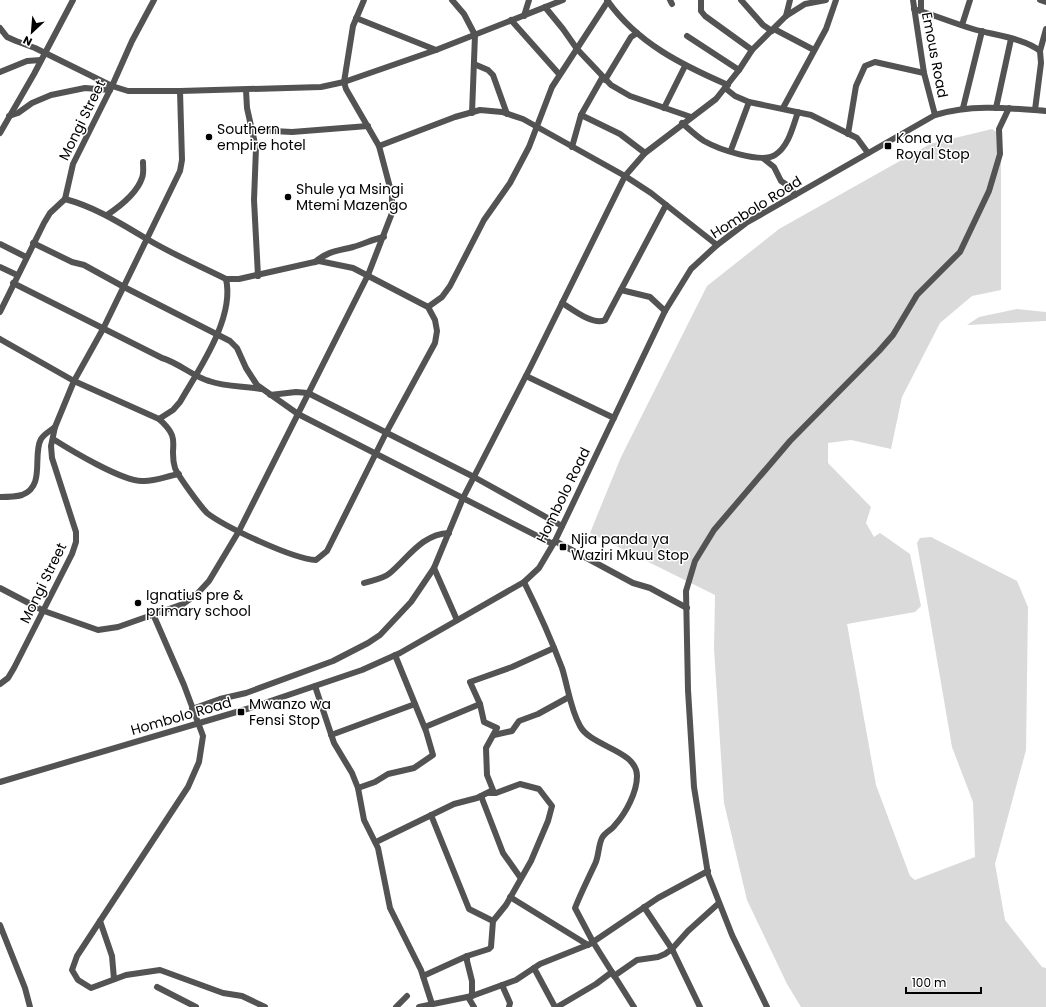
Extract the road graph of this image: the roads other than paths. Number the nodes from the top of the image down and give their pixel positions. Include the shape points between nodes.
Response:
1 (73, 0) edge
2 (154, 0) edge
3 (364, 0) edge
4 (452, 0) edge
5 (529, 0) edge
6 (563, 0) edge
7 (608, 0) edge
8 (701, 0) edge
9 (741, 0) edge
10 (790, 0) edge
11 (826, 0) edge
12 (836, 0) edge
13 (913, 0) edge
14 (921, 0) edge
15 (970, 0) edge
16 (1040, 0) edge
17 (1046, 2) edge
18 (545, 7) junction
19 (914, 9) junction
20 (921, 11) junction
21 (524, 16) junction
22 (786, 16) junction
23 (356, 18) junction
24 (511, 20) junction
25 (962, 25) junction
26 (0, 28) edge
27 (1046, 29) edge
28 (773, 30) junction
29 (982, 31) junction
30 (637, 33) junction
31 (475, 35) junction
32 (687, 36) dead end
33 (1011, 39) junction
34 (577, 49) junction
35 (436, 50) junction
36 (752, 50) junction
37 (814, 50) junction
38 (1040, 51) junction
39 (46, 53) junction
40 (41, 60) junction
41 (474, 64) junction
42 (1044, 64) edge
43 (685, 66) junction
44 (739, 70) junction
45 (0, 72) edge
46 (924, 72) junction
47 (559, 74) junction
48 (604, 79) junction
49 (344, 82) junction
50 (727, 87) junction
51 (111, 88) junction
52 (246, 90) junction
53 (180, 91) junction
54 (749, 102) junction
55 (664, 108) junction
56 (783, 108) junction
57 (963, 108) junction
58 (996, 108) junction
59 (1009, 108) junction
60 (1035, 110) junction
61 (1046, 111) edge
62 (798, 112) junction
63 (472, 113) junction
64 (507, 114) junction
65 (581, 115) junction
66 (935, 115) junction
67 (9, 116) junction
68 (691, 117) junction
69 (682, 123) junction
70 (368, 126) junction
71 (536, 126) junction
72 (1, 130) edge
73 (252, 130) junction
74 (848, 134) junction
75 (379, 146) junction
76 (572, 147) junction
77 (730, 150) junction
78 (868, 152) junction
79 (645, 153) junction
80 (764, 159) junction
81 (143, 162) dead end
82 (625, 176) junction
83 (796, 195) junction
84 (64, 199) junction
85 (666, 205) junction
86 (107, 215) junction
87 (384, 237) junction
88 (147, 239) junction
89 (33, 243) junction
90 (0, 244) edge
91 (717, 245) junction
92 (26, 257) junction
93 (314, 262) junction
94 (0, 267) edge
95 (17, 275) junction
96 (258, 276) junction
97 (368, 276) junction
98 (226, 279) junction
99 (13, 283) junction
100 (124, 287) junction
101 (621, 290) junction
102 (562, 303) junction
103 (1, 305) edge
104 (428, 308) junction
105 (665, 311) junction
106 (0, 312) edge
107 (103, 329) junction
108 (217, 333) junction
109 (0, 339) edge
110 (195, 375) junction
111 (526, 376) junction
112 (74, 381) junction
113 (262, 389) junction
114 (308, 393) junction
115 (270, 395) junction
116 (298, 414) junction
117 (614, 418) junction
118 (159, 419) junction
119 (55, 427) junction
120 (386, 433) junction
121 (53, 439) junction
122 (376, 454) junction
123 (179, 474) junction
124 (474, 477) junction
125 (0, 497) edge
126 (464, 498) junction
127 (562, 526) junction
128 (239, 531) junction
129 (449, 533) junction
130 (554, 542) junction
131 (434, 568) junction
132 (524, 582) junction
133 (364, 583) dead end
134 (0, 588) edge
135 (687, 608) junction
136 (44, 611) junction
137 (153, 614) junction
138 (457, 620) junction
139 (554, 648) junction
140 (395, 655) junction
141 (0, 684) edge
142 (315, 686) junction
143 (569, 697) junction
144 (415, 704) junction
145 (480, 704) junction
146 (192, 709) junction
147 (198, 723) junction
148 (425, 727) junction
149 (331, 734) junction
150 (494, 735) junction
151 (0, 782) edge
152 (358, 788) junction
153 (488, 794) junction
154 (481, 796) junction
155 (431, 815) junction
156 (376, 842) junction
157 (708, 871) junction
158 (520, 877) junction
159 (510, 897) junction
160 (719, 903) junction
161 (644, 907) junction
162 (100, 921) junction
163 (493, 921) junction
164 (0, 926) edge
165 (590, 944) junction
166 (672, 949) junction
167 (467, 956) junction
168 (534, 968) junction
169 (613, 974) junction
170 (423, 976) junction
171 (114, 979) junction
172 (502, 985) junction
173 (157, 987) dead end
174 (407, 996) dead end
175 (470, 997) junction
176 (432, 1004) junction
177 (443, 1005) edge
178 (765, 1005) edge
179 (192, 1006) edge
180 (510, 1006) edge
181 (632, 1006) edge
182 (30, 1007) edge
183 (265, 1007) edge
184 (396, 1007) edge
185 (419, 1007) edge
186 (474, 1007) edge
187 (556, 1007) edge
188 (700, 1007) edge
189 (758, 1007) edge

1 - 39 street
2 - 51 street, Mongi Street
3 - 23 street
4 - 31 street via 464,14
5 - 21 street
6 - 18 street
7 - 30 street
7 - 34 street
8 - 36 street via 701,11 705,16
9 - 28 street via 763,25
10 - 22 street
11 - 22 street via 805,4
12 - 37 street via 826,28
13 - 19 street, Emous Road
14 - 20 street
15 - 25 street
16 - 17 street
18 - 21 street
18 - 34 street
19 - 20 street
19 - 46 street, Emous Road
20 - 25 street
21 - 24 street
22 - 28 street
23 - 35 street
23 - 49 street
24 - 31 street
24 - 47 street
25 - 29 street
26 - 39 street via 7,37
27 - 38 street
28 - 36 street
28 - 37 street
29 - 33 street
29 - 57 street
30 - 43 street
30 - 48 street via 631,37
31 - 35 street
31 - 41 street
32 - 44 street
33 - 38 street
33 - 58 street
34 - 47 street
34 - 48 street
35 - 49 street
36 - 44 street
37 - 56 street
38 - 42 street
39 - 40 street
39 - 51 street
40 - 45 street via 27,61
40 - 67 street
41 - 63 street
41 - 64 street via 493,75
42 - 60 street
43 - 50 street
43 - 55 street
44 - 50 street
46 - 66 street, Emous Road
46 - 74 street via 875,62 866,66 856,86
47 - 71 street
48 - 55 street via 630,96
48 - 65 street
49 - 52 street via 321,87
49 - 70 street
50 - 54 street via 735,96
50 - 68 street
51 - 53 street via 136,92
51 - 67 street via 85,88 51,95
51 - 84 street, Mongi Street via 73,164
52 - 53 street
52 - 73 street
53 - 88 street, Mongi Street via 180,171
54 - 56 street
54 - 77 street
55 - 68 street
56 - 62 street
57 - 58 street, Hombolo Road
57 - 66 street, Hombolo Road
58 - 59 street, Hombolo Road
59 - 60 street, Hombolo Road
59 - 135 street via 999,129 1000,154 990,191 963,247 917,295 893,335 790,441 714,530 695,561 686,591
60 - 61 street, Hombolo Road
62 - 74 street via 811,115
62 - 80 street via 783,148 774,156
63 - 64 street via 480,110
63 - 75 street
64 - 71 street
65 - 76 street
65 - 79 street via 620,134
66 - 78 street, Hombolo Road
67 - 72 street
68 - 69 street
69 - 77 street via 706,142
69 - 79 street
70 - 73 street via 292,132
70 - 75 street
71 - 76 street
71 - 104 street via 529,147 510,183 484,220 450,286 442,297
73 - 96 street via 256,148 254,200
74 - 78 street via 857,138
75 - 87 street via 393,202
76 - 82 street
77 - 80 street
78 - 83 street, Hombolo Road
79 - 82 street
80 - 83 street via 774,167 781,181
81 - 86 street via 139,183 117,208
82 - 85 street
82 - 102 street
83 - 91 street, Hombolo Road via 746,223
84 - 86 street
84 - 89 street, Mongi Street via 47,217
85 - 91 street
85 - 101 street
86 - 88 street
87 - 93 street via 331,251
87 - 97 street
88 - 98 street
88 - 100 street, Mongi Street
89 - 92 street, Mongi Street
89 - 100 street via 84,265
90 - 92 street
91 - 105 street, Hombolo Road via 692,269
92 - 95 street, Mongi Street
93 - 96 street
93 - 97 street via 353,268
94 - 95 street
95 - 99 street, Mongi Street
96 - 98 street
97 - 104 street
97 - 114 street
98 - 108 street via 228,302
99 - 103 street, Mongi Street
99 - 107 street
100 - 107 street, Mongi Street
100 - 108 street
101 - 102 street via 602,322 588,318
101 - 105 street via 650,297
102 - 111 street
103 - 106 street, Mongi Street
104 - 120 street via 436,325 435,343
105 - 117 street, Hombolo Road
107 - 110 street
107 - 112 street, Mongi Street
108 - 110 street
108 - 113 street via 237,348 252,379
109 - 112 street
110 - 113 street via 216,383
110 - 118 street via 180,402
111 - 117 street
111 - 124 street
112 - 118 street
112 - 119 street, Mongi Street
113 - 115 street
114 - 115 street
114 - 116 street
114 - 120 street
115 - 116 street
116 - 122 street
116 - 128 street
117 - 127 street, Hombolo Road
118 - 123 street via 169,428 172,435 174,464
119 - 121 street, Mongi Street
119 - 125 street via 41,440 34,485 30,491 20,496
120 - 122 street
120 - 124 street
121 - 123 street via 83,457 133,480 148,481
121 - 136 street, Mongi Street via 52,458 76,532 76,542
122 - 126 street
122 - 128 street via 327,551 320,558 306,559
123 - 128 street via 205,511
124 - 126 street
124 - 127 street
126 - 129 street
126 - 130 street
127 - 130 street, Hombolo Road
128 - 137 street via 209,580 197,594 183,604
129 - 131 street
129 - 133 street via 426,541 415,548 390,573
130 - 132 street, Hombolo Road via 539,568
130 - 135 street
131 - 138 street
131 - 146 street via 399,616 368,643 300,674
132 - 138 street, Hombolo Road
132 - 139 street
134 - 136 street
135 - 157 street via 688,690 694,787
136 - 137 street via 98,630 118,627
136 - 141 street, Mongi Street via 8,678
137 - 146 street
138 - 140 street, Hombolo Road
139 - 143 street
139 - 145 street via 470,682
140 - 142 street, Hombolo Road via 362,670
140 - 144 street
142 - 147 street, Hombolo Road
142 - 149 street
143 - 150 street via 519,721 512,731
143 - 165 street via 585,733 628,760 634,765 636,773 636,782 629,802 615,826 602,838 596,864 575,908
144 - 148 street
144 - 149 street
145 - 148 street
145 - 150 street via 484,722 497,728
146 - 147 street
147 - 151 street, Hombolo Road
147 - 162 street via 203,736 202,751 188,787
148 - 152 street via 433,755 414,768 388,774
149 - 152 street
150 - 153 street via 486,748 487,775 494,789
152 - 156 street via 364,820
153 - 154 street
153 - 158 street via 520,784 539,789 552,806 530,861
154 - 155 street via 454,804
154 - 158 street via 502,852
155 - 156 street
155 - 163 street via 470,909
156 - 170 street via 390,908 406,936
157 - 160 street
157 - 161 street
158 - 159 street
159 - 163 street
159 - 165 street
160 - 166 street
160 - 178 street
161 - 165 street
161 - 166 street
162 - 171 street via 112,956
162 - 171 street via 77,956 72,970 78,980 91,988
163 - 167 street via 491,947
164 - 182 street
165 - 168 street via 556,956
165 - 169 street
166 - 169 street via 663,956 632,962
166 - 188 street
167 - 170 street
167 - 175 street via 472,981
168 - 172 street via 522,977
168 - 187 street
169 - 181 street
169 - 187 street
170 - 176 street
171 - 183 street via 160,970 242,996
172 - 175 street
172 - 180 street
173 - 179 street
174 - 184 street
175 - 177 street
175 - 186 street
176 - 177 street
176 - 185 street
178 - 189 street

